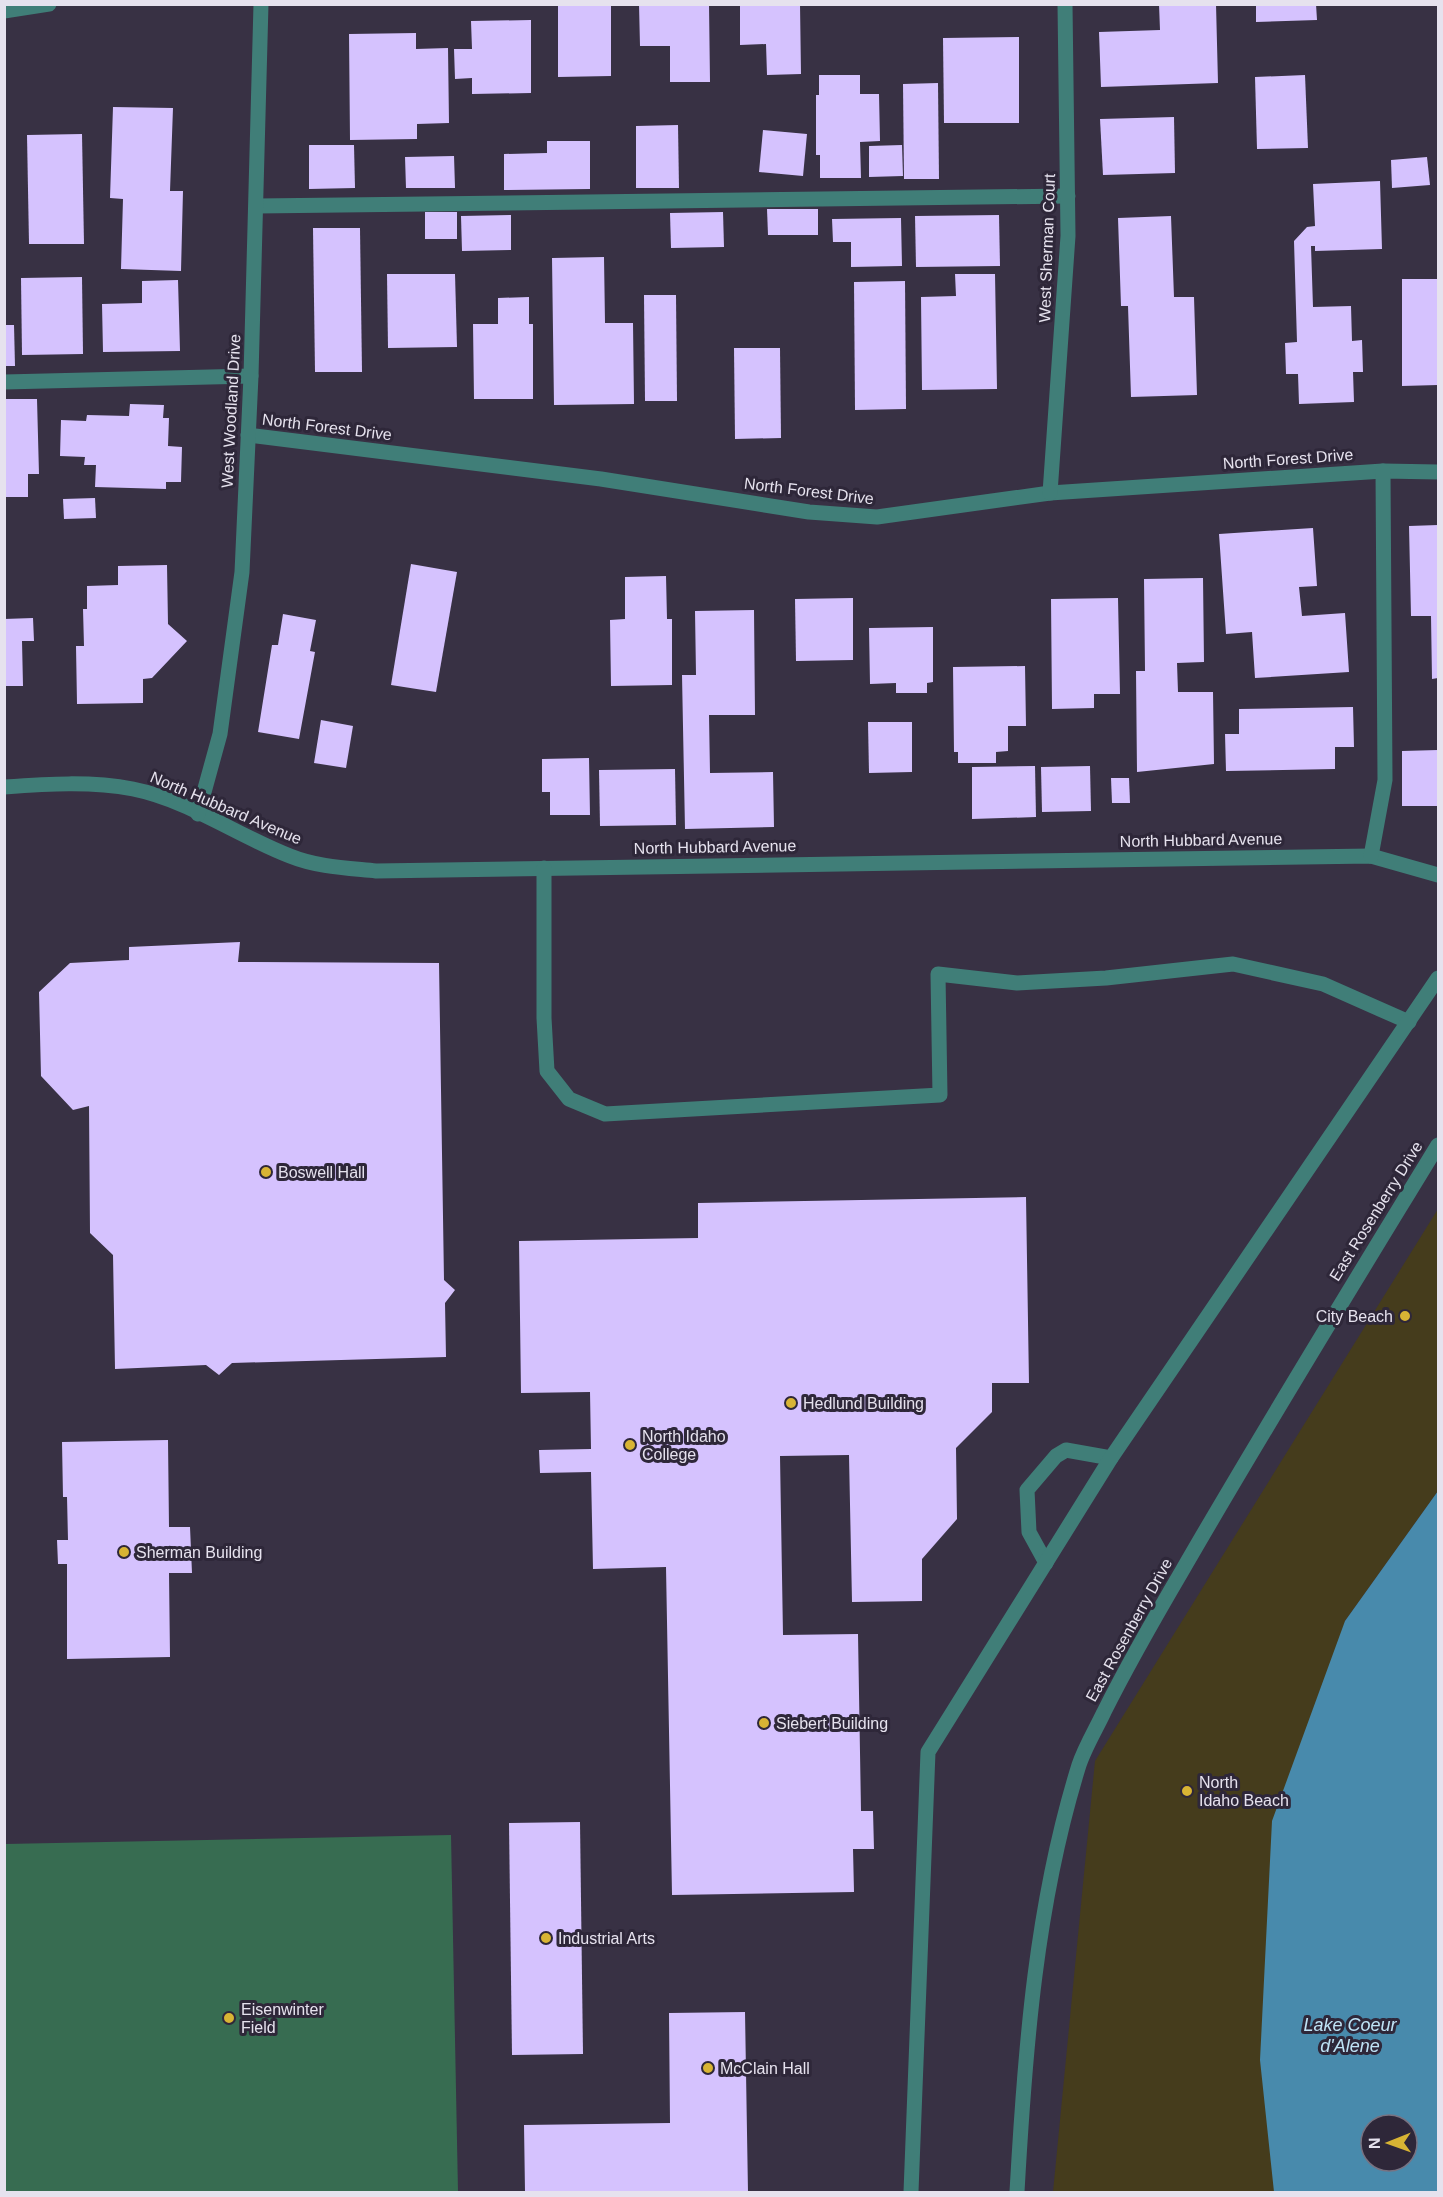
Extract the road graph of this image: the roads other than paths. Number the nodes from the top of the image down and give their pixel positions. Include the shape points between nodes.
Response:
1 (49, 4) edge
2 (261, 4) edge
3 (1065, 4) edge
4 (4, 11) edge
5 (1068, 196) junction
6 (257, 206) junction
7 (251, 376) junction
8 (4, 382) edge
9 (248, 435) junction
10 (1383, 471) junction
11 (1438, 472) edge
12 (1050, 493) junction
13 (4, 787) edge
14 (198, 814) junction
15 (1371, 856) junction
16 (544, 868) junction
17 (1438, 876) edge
18 (1438, 978) edge
19 (1409, 1022) junction
20 (1438, 1144) edge
21 (1111, 1458) junction
22 (1046, 1563) junction
23 (911, 2193) edge
24 (1017, 2193) edge

1 - 4 street
2 - 6 street, West Woodland Drive
3 - 5 street, West Sherman Court
5 - 6 street
5 - 12 street, West Sherman Court
6 - 7 street, West Woodland Drive
7 - 8 street
7 - 9 street, West Woodland Drive
9 - 12 street, North Forest Drive via 602,479 808,512 877,518
9 - 14 street, West Woodland Drive via 242,572 220,734
10 - 11 street, North Forest Drive
10 - 12 street, North Forest Drive
10 - 15 street via 1385,780
13 - 14 street, North Hubbard Avenue via 67,783 133,789
14 - 16 street, North Hubbard Avenue via 291,857 332,867
15 - 16 street, North Hubbard Avenue
15 - 17 street, North Hubbard Avenue
16 - 19 street via 543,1008 547,1071 569,1099 605,1114 940,1095 938,974 1017,983 1233,964 1323,984
18 - 19 street
19 - 21 street
20 - 24 street, East Rosenberry Drive via 1190,1556 1125,1670 1080,1761 1038,1940
21 - 22 street
21 - 22 street via 1066,1450 1027,1490 1029,1532
22 - 23 street via 928,1752

